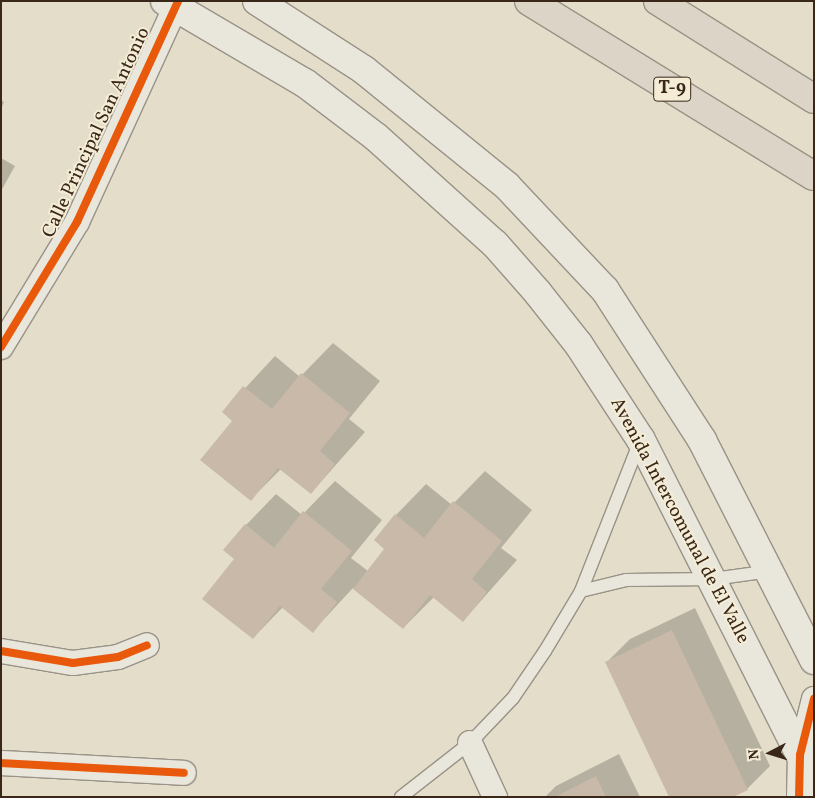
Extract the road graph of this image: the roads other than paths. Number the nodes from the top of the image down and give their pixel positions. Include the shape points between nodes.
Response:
1 (258, 1) edge
2 (530, 1) edge
3 (658, 1) edge
4 (172, 3) edge
5 (814, 99) edge
6 (814, 176) edge
7 (1, 348) edge
8 (641, 440) junction
9 (770, 571) junction
10 (713, 579) junction
11 (581, 591) junction
12 (147, 645) dead end
13 (1, 651) edge
14 (814, 660) edge
15 (814, 699) edge
16 (470, 743) junction
17 (800, 755) junction
18 (1, 763) edge
19 (184, 773) dead end
20 (814, 783) edge
21 (401, 797) edge
22 (495, 797) edge
23 (799, 797) edge

1 - 9 main road via 364,70 507,186 605,290 702,440
2 - 6 highway, T-9
3 - 5 highway
4 - 7 street, Calle Principal San Antonio via 76,222
4 - 8 main road, Avenida Intercomunal de El Valle via 305,83 433,184 538,293 579,345
8 - 10 main road, Avenida Intercomunal de El Valle
8 - 11 lane
9 - 10 lane
9 - 14 main road
10 - 11 lane via 626,580
10 - 17 main road, Avenida Intercomunal de El Valle
11 - 16 lane via 513,698
12 - 13 street via 118,657 73,663
15 - 17 street
16 - 21 lane
16 - 22 street
17 - 20 main road, Avenida Intercomunal de El Valle
17 - 23 street
18 - 19 street

